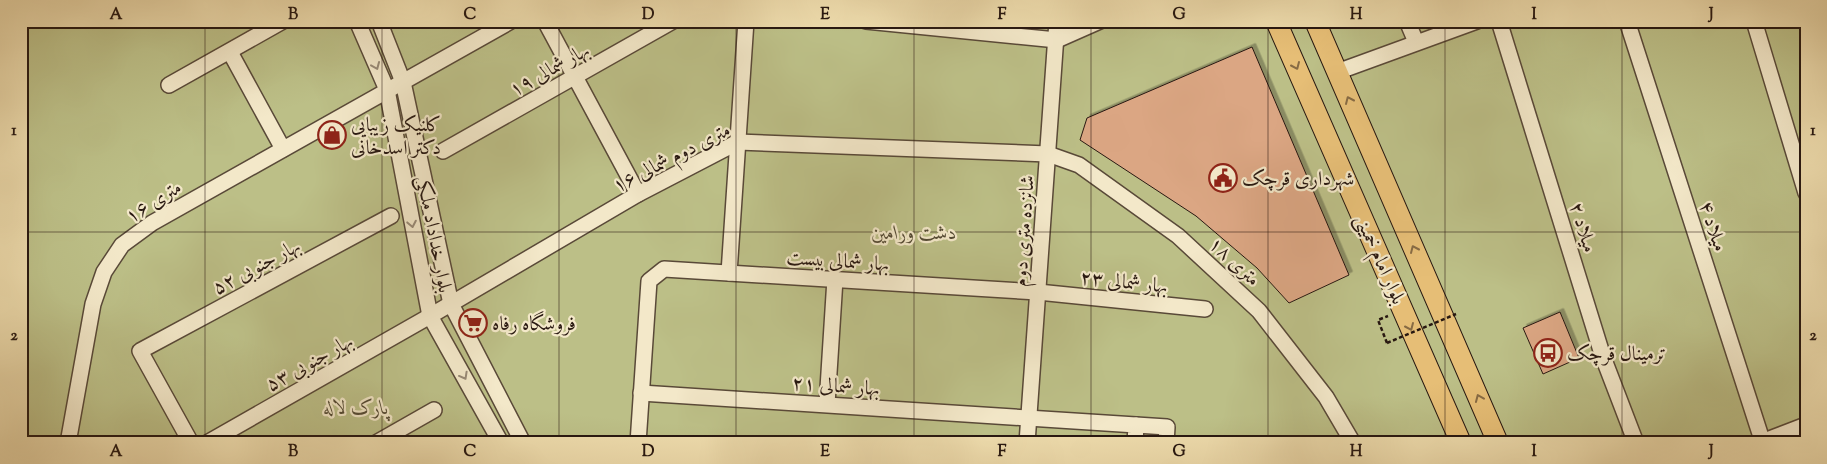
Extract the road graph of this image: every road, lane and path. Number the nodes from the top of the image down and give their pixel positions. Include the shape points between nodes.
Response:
1 (283, 21) edge
2 (357, 21) edge
3 (379, 21) edge
4 (511, 21) edge
5 (545, 21) edge
6 (673, 21) edge
7 (746, 21) edge
8 (866, 21) edge
9 (1058, 21) edge
10 (1100, 21) edge
11 (1276, 21) edge
12 (1315, 21) edge
13 (1407, 21) edge
14 (1477, 21) edge
15 (1499, 21) edge
16 (1627, 21) edge
17 (1754, 21) edge
18 (1057, 40) junction
19 (1416, 42) junction
20 (230, 52) junction
21 (1337, 72) junction
22 (575, 77) junction
23 (403, 82) junction
24 (169, 85) dead end
25 (387, 90) junction
26 (738, 142) junction
27 (283, 149) junction
28 (443, 151) dead end
29 (1048, 154) junction
30 (1806, 193) edge
31 (638, 194) junction
32 (391, 216) dead end
33 (729, 273) junction
34 (835, 280) junction
35 (1038, 292) junction
36 (450, 304) junction
37 (1205, 308) dead end
38 (1456, 314) dead end
39 (430, 316) junction
40 (1378, 320) dead end
41 (641, 393) junction
42 (827, 404) junction
43 (434, 410) dead end
44 (1029, 417) junction
45 (1136, 425) junction
46 (1806, 425) edge
47 (1761, 442) edge
48 (68, 443) edge
49 (191, 443) edge
50 (207, 443) edge
51 (376, 443) edge
52 (501, 443) edge
53 (523, 443) edge
54 (638, 443) edge
55 (1027, 443) edge
56 (1135, 443) edge
57 (1166, 443) edge
58 (1353, 443) edge
59 (1461, 443) edge
60 (1498, 443) edge
61 (1636, 443) edge

1 - 20 street
2 -> 25 street, بلوار خداداد ملکی
3 - 23 street, بلوار خداداد ملکی
4 - 23 street, ۱۶ متری
5 - 22 street
6 - 22 street, بهار شمالی ۱۹
7 - 26 street
8 - 18 street
9 - 18 street, شانزده متری دوم
10 - 18 street
11 -> 59 main road, بلوار امام خمینی
12 - 21 main road, بلوار امام خمینی
13 - 19 street
14 - 19 street
15 - 61 street, میلاد ۲ via 1603,357
16 - 47 street, میلاد ۴
17 - 30 street
18 - 29 street, شانزده متری دوم
19 - 21 street
20 - 24 street
20 - 27 street
60 -> 21 main road, بلوار امام خمینی
22 - 28 street, بهار شمالی ۱۹
22 - 31 street
23 - 25 street, ۱۶ متری
23 - 36 street, بلوار خداداد ملکی
25 - 27 street, ۱۶ متری
25 -> 39 street, بلوار خداداد ملکی
26 - 29 street, ۱۶ متری دوم شمالی
26 - 31 street, ۱۶ متری دوم شمالی
26 - 33 street
27 - 48 street, ۱۶ متری via 152,222 122,246 104,272 93,304
29 - 35 street, شانزده متری دوم
29 - 58 street, ۱۸ متری via 1079,165 1178,236 1259,310 1326,397
31 - 36 street, ۱۶ متری دوم شمالی
32 - 49 street, بهار جنوبی ۵۲ via 140,351
33 - 34 street, بهار شمالی بیست
33 - 41 street, بهار شمالی بیست via 664,269 649,281
34 - 35 street, بهار شمالی بیست
34 - 42 street
35 - 37 street, بهار شمالی ۲۳
35 - 44 street, شانزده متری دوم
36 - 39 street, ۱۶ متری دوم شمالی
36 - 53 street, بلوار خداداد ملکی
38 - 40 path, bridge via 1387,342
39 - 50 street, بهار جنوبی ۵۳
39 -> 52 street, بلوار خداداد ملکی
41 - 42 street, بهار شمالی ۲۱
41 - 54 street
42 - 44 street, بهار شمالی ۲۱
43 - 51 street
44 - 45 street, بهار شمالی ۲۱
44 - 55 street, شانزده متری دوم
45 - 56 street
45 - 57 street, بهار شمالی ۲۱ via 1168,427
46 - 47 street

